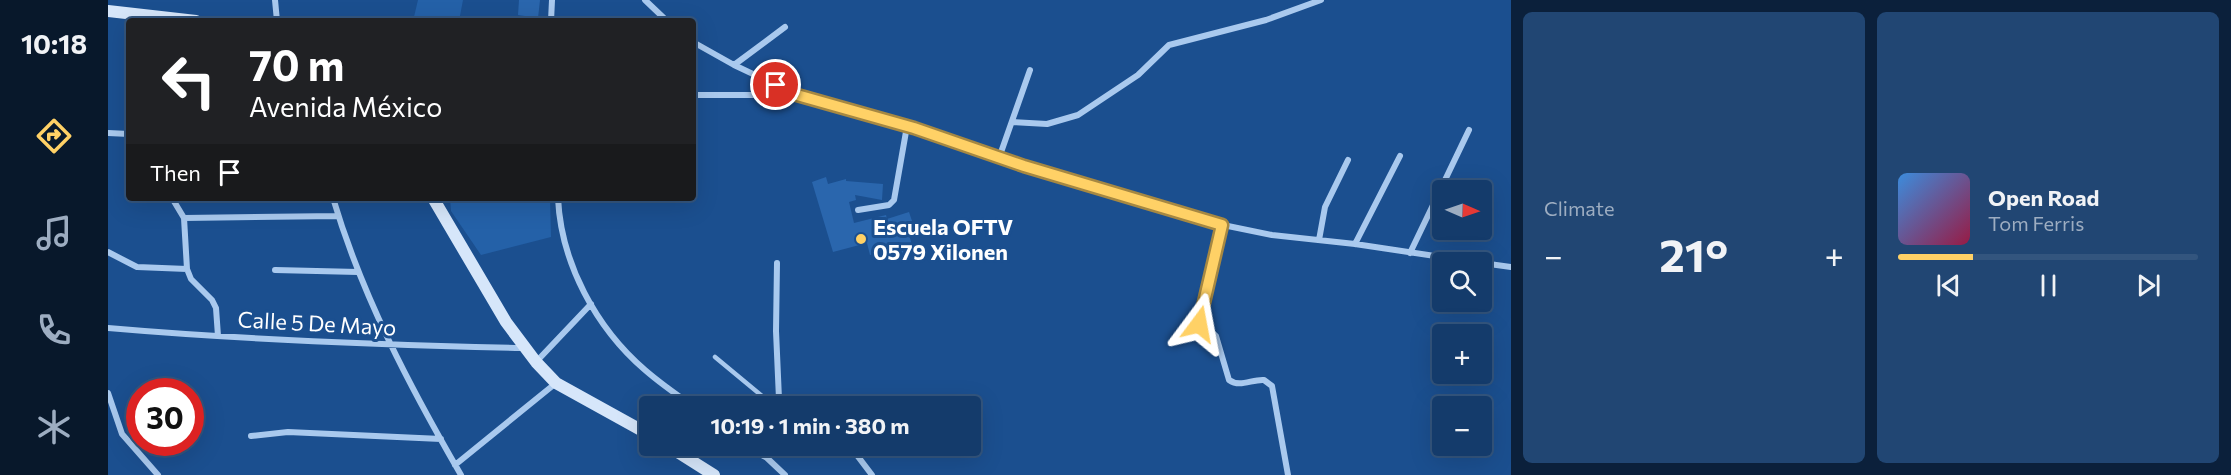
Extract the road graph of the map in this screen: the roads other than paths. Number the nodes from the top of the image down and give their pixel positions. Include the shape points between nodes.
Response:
1 (275, 0) edge
2 (552, 0) edge
3 (645, 0) edge
4 (1321, 0) edge
5 (108, 11) edge
6 (170, 18) edge
7 (277, 18) edge
8 (551, 18) edge
9 (664, 18) edge
10 (785, 27) dead end
11 (696, 44) edge
12 (734, 65) junction
13 (1030, 70) dead end
14 (696, 94) edge
15 (797, 95) junction
16 (1012, 122) junction
17 (907, 126) junction
18 (1469, 130) dead end
19 (108, 133) edge
20 (126, 134) edge
21 (1400, 156) dead end
22 (999, 158) junction
23 (1348, 160) dead end
24 (174, 201) edge
25 (334, 201) edge
26 (436, 201) edge
27 (558, 201) edge
28 (858, 210) dead end
29 (338, 216) junction
30 (184, 218) junction
31 (1222, 225) junction
32 (1319, 240) junction
33 (1355, 244) junction
34 (108, 252) edge
35 (1410, 253) junction
36 (1432, 256) edge
37 (777, 263) dead end
38 (1492, 264) edge
39 (1511, 267) edge
40 (187, 269) junction
41 (275, 270) dead end
42 (358, 272) junction
43 (591, 304) junction
44 (108, 328) edge
45 (218, 336) junction
46 (391, 345) junction
47 (524, 348) junction
48 (715, 357) dead end
49 (536, 362) junction
50 (556, 383) junction
51 (108, 393) edge
52 (679, 396) edge
53 (763, 396) edge
54 (779, 396) edge
55 (108, 423) edge
56 (117, 423) junction
57 (639, 429) edge
58 (251, 436) dead end
59 (441, 439) junction
60 (684, 456) edge
61 (764, 456) edge
62 (858, 456) edge
63 (455, 465) junction
64 (159, 475) edge
65 (461, 475) edge
66 (714, 475) edge
67 (785, 475) edge
68 (872, 475) edge
69 (1288, 475) edge

1 - 7 street
2 - 8 street
3 - 9 street
4 - 16 street via 1266,20 1169,45 1138,75 1078,115 1047,124
5 - 6 main road
10 - 12 street
11 - 12 street
12 - 15 street
13 - 16 street
14 - 15 street
15 - 17 street
16 - 22 street
17 - 22 street
17 - 28 street via 894,200 889,205
18 - 35 street
19 - 20 street
21 - 33 street
22 - 31 street
23 - 32 street via 1325,207
24 - 30 street
25 - 29 street
26 - 47 main road
27 - 43 street via 562,238
29 - 30 street
29 - 42 street
30 - 40 street
31 - 32 street
31 - 69 street via 1199,329 1203,334 1216,336 1229,380 1234,384 1264,380 1272,386
32 - 33 street
33 - 35 street
34 - 40 street via 137,267
35 - 36 street
37 - 54 street
38 - 39 street
40 - 45 street via 216,308
41 - 42 street
42 - 46 street
43 - 49 street
43 - 52 street via 619,344 644,370
44 - 45 street, Calle 5 De Mayo
45 - 46 street, Calle 5 De Mayo
46 - 47 street, Calle 5 De Mayo
46 - 59 street
47 - 49 main road
48 - 53 lane
49 - 50 main road
50 - 57 main road
50 - 63 street
51 - 56 street
55 - 56 street
56 - 64 street
58 - 59 street via 288,432
59 - 63 street
60 - 66 main road
61 - 67 street
62 - 68 street
63 - 65 street

